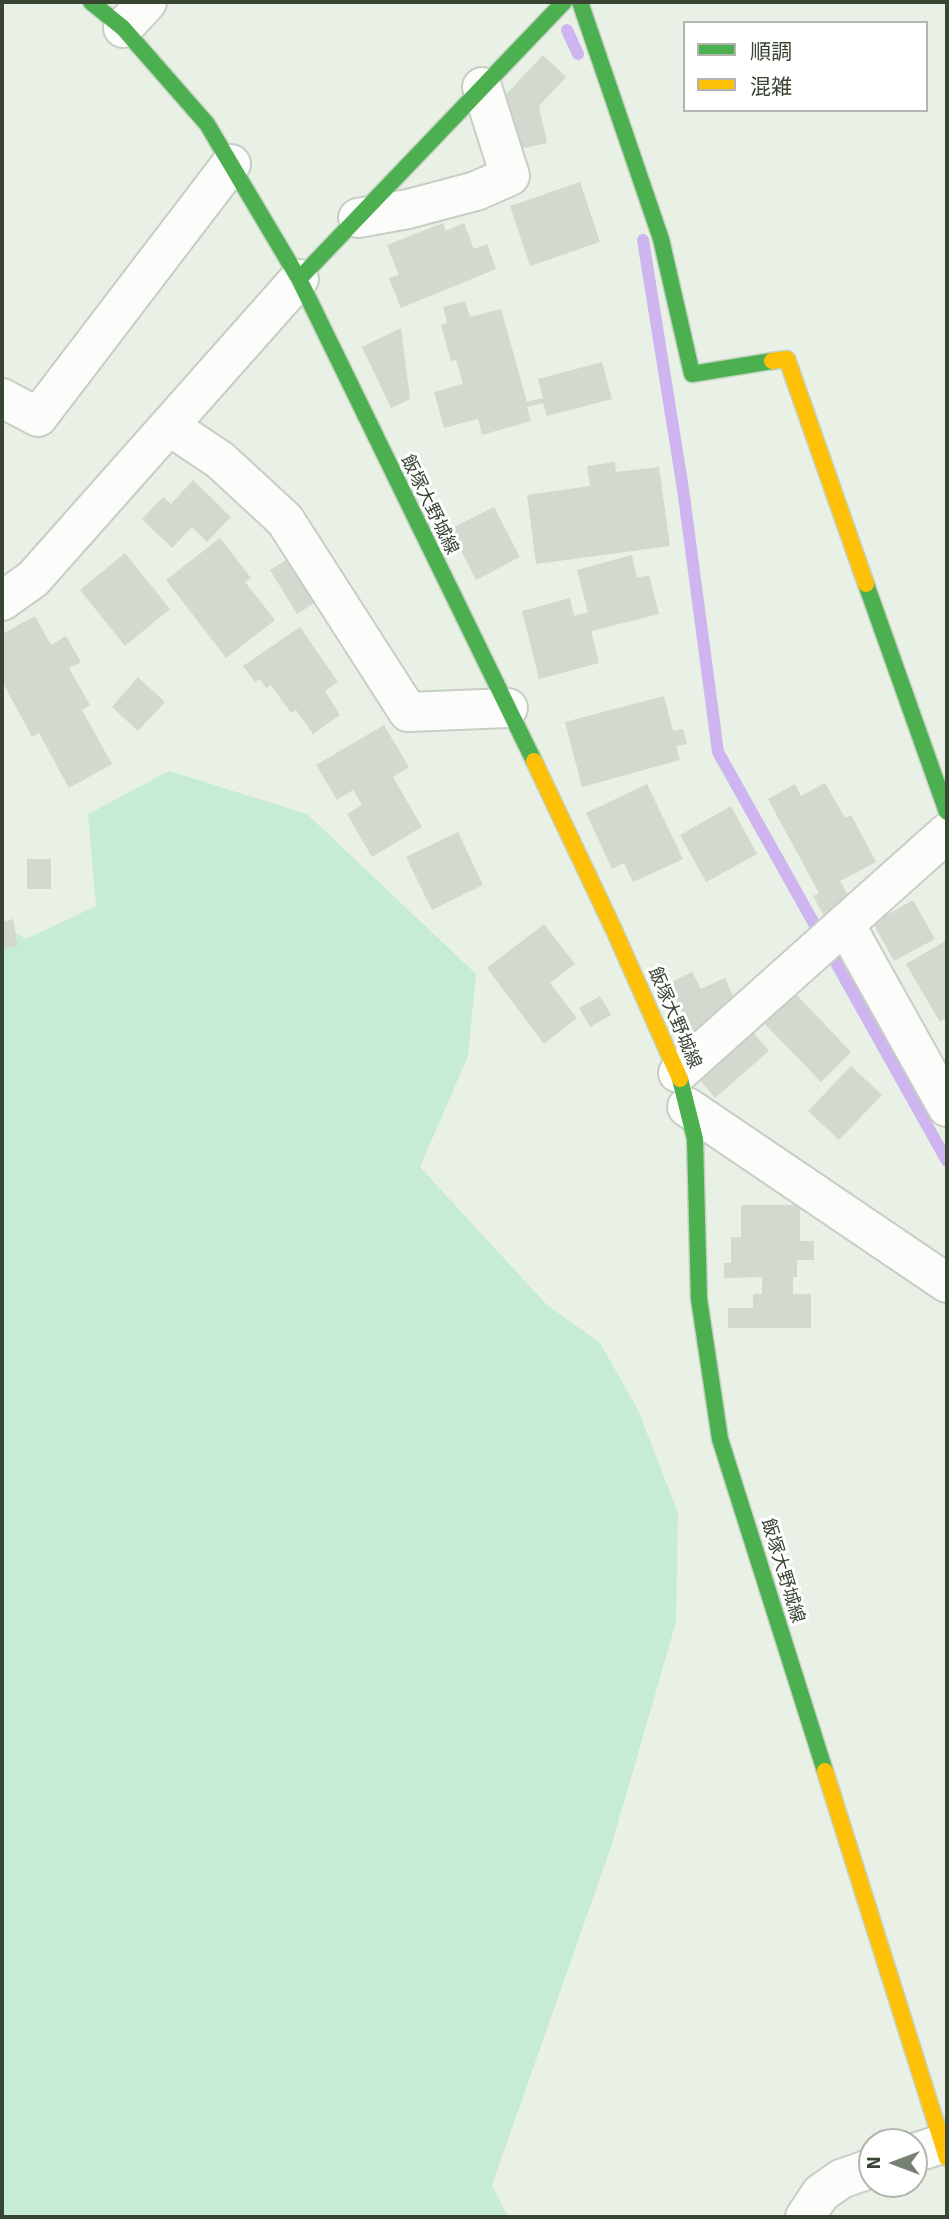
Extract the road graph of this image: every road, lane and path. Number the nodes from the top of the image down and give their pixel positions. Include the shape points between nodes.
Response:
1 (91, 2) edge
2 (564, 2) edge
3 (580, 2) edge
4 (135, 15) edge
5 (482, 87) junction
6 (230, 164) junction
7 (358, 218) junction
8 (299, 279) junction
9 (2, 398) edge
10 (169, 426) junction
11 (2, 601) edge
12 (508, 708) junction
13 (947, 812) edge
14 (947, 832) edge
15 (828, 939) junction
16 (682, 1090) junction
17 (947, 1107) edge
18 (947, 1283) edge
19 (939, 2153) edge
20 (858, 2173) edge
21 (805, 2217) edge

1 - 4 main road, 飯塚大野城線
2 - 5 main road
3 - 13 main road via 661,239 692,374 787,359
4 - 6 main road, 飯塚大野城線
5 - 7 main road
5 - 7 street via 510,176 476,191
6 - 8 main road, 飯塚大野城線
6 - 9 street via 38,417
7 - 8 main road
8 - 10 street
8 - 12 main road, 飯塚大野城線
10 - 11 street via 33,579
10 - 12 street via 220,460 285,520 408,712
12 - 16 main road, 飯塚大野城線 via 614,930
14 - 15 street
15 - 16 street
15 - 17 street
16 - 18 street
16 - 19 main road, 飯塚大野城線 via 695,1139 699,1299 720,1439
20 - 21 street via 821,2193

